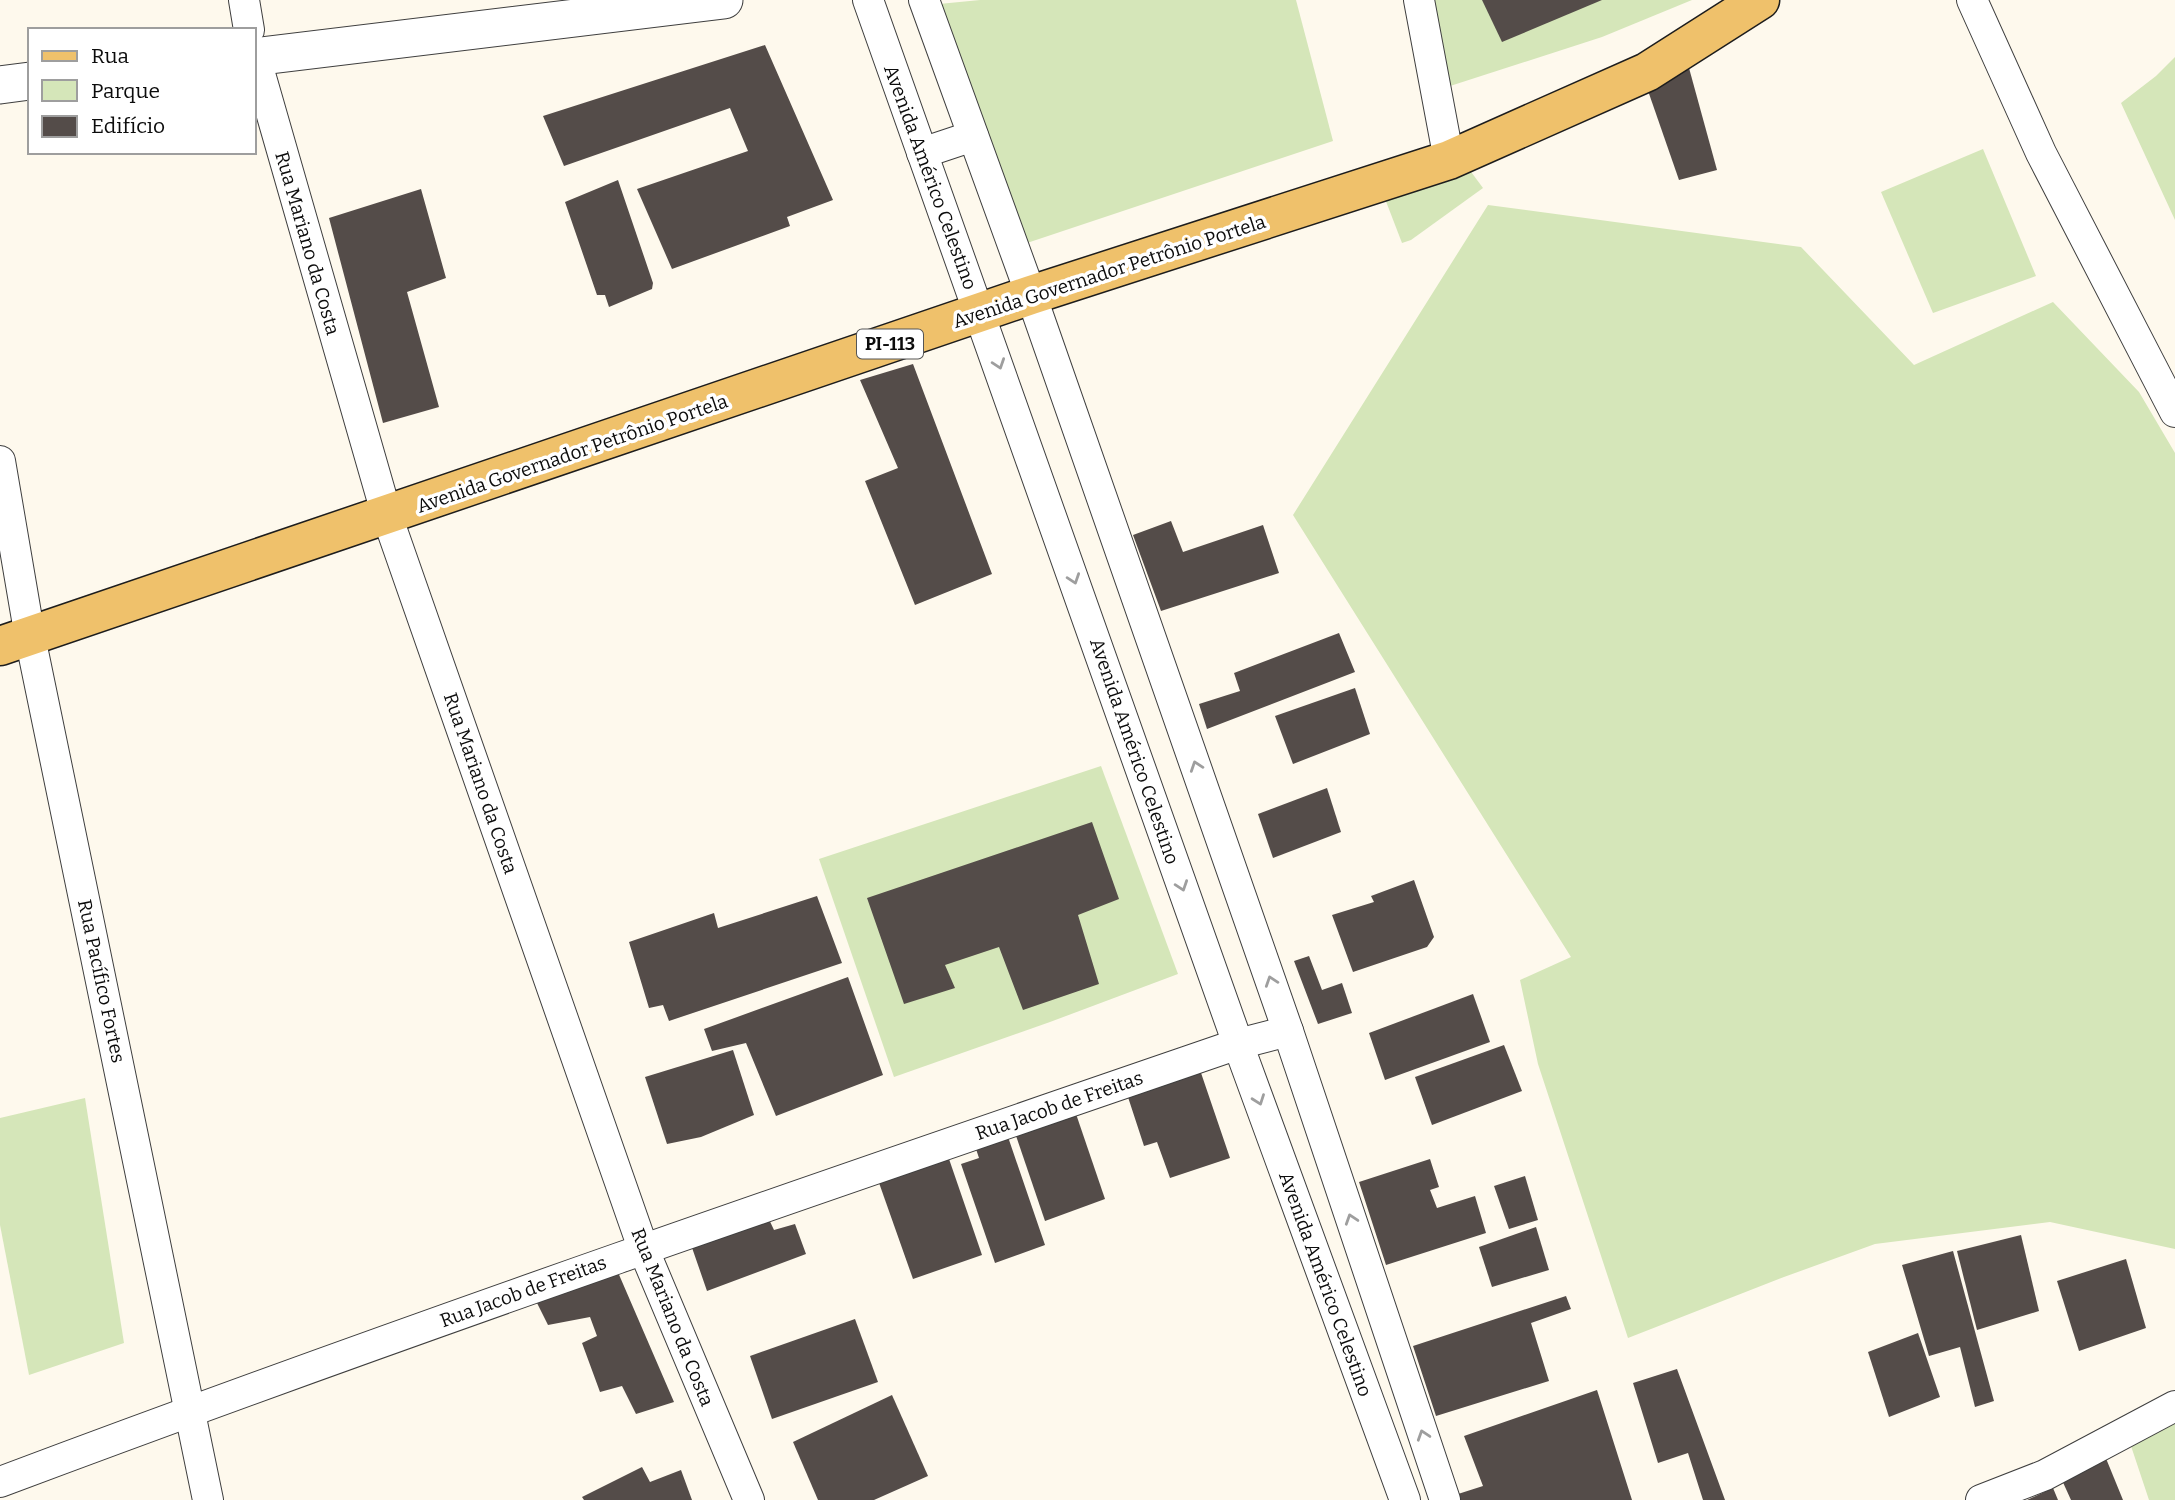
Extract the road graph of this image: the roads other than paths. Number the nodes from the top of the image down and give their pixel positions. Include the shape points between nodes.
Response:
1 (244, 0) edge
2 (724, 0) edge
3 (868, 0) edge
4 (924, 0) edge
5 (1419, 0) edge
6 (1760, 0) edge
7 (1972, 0) edge
8 (631, 6) edge
9 (250, 28) edge
10 (256, 55) edge
11 (256, 62) edge
12 (28, 81) edge
13 (0, 85) edge
14 (973, 136) junction
15 (922, 153) junction
16 (1449, 160) junction
17 (1031, 295) junction
18 (981, 313) junction
19 (2175, 412) edge
20 (0, 461) edge
21 (387, 516) junction
22 (15, 642) edge
23 (1288, 1031) junction
24 (1238, 1044) junction
25 (643, 1248) junction
26 (2175, 1406) edge
27 (191, 1410) junction
28 (0, 1482) edge
29 (208, 1500) edge
30 (749, 1500) edge
31 (1405, 1500) edge
32 (1445, 1500) edge
33 (1982, 1500) edge

1 - 9 street
2 - 8 street
3 - 15 street, Avenida Américo Celestino
4 - 14 street
5 - 16 street
6 - 16 main road, Avenida Governador Petrônio Portela / PI-113 via 1647,72
7 - 19 street via 2041,153
8 - 10 street
11 - 21 street, Rua Mariano da Costa
12 - 13 street
14 - 15 street
14 - 17 street
15 - 18 street, Avenida Américo Celestino
16 - 17 main road, Avenida Governador Petrônio Portela / PI-113
17 - 18 main road, Avenida Governador Petrônio Portela / PI-113
23 -> 17 street
18 - 21 main road, Avenida Governador Petrônio Portela / PI-113
18 -> 24 street, Avenida Américo Celestino
20 - 22 street, Rua Pacífico Fortes
21 - 22 main road, Avenida Governador Petrônio Portela / PI-113
21 - 25 street, Rua Mariano da Costa
22 - 27 street, Rua Pacífico Fortes
23 - 24 street, Rua Jacob de Freitas
32 -> 23 street
24 - 25 street, Rua Jacob de Freitas
24 -> 31 street, Avenida Américo Celestino
25 - 27 street, Rua Jacob de Freitas
25 - 30 street, Rua Mariano da Costa
26 - 33 street via 2045,1475
27 - 28 street, Rua Jacob de Freitas
27 - 29 street, Rua Pacífico Fortes

